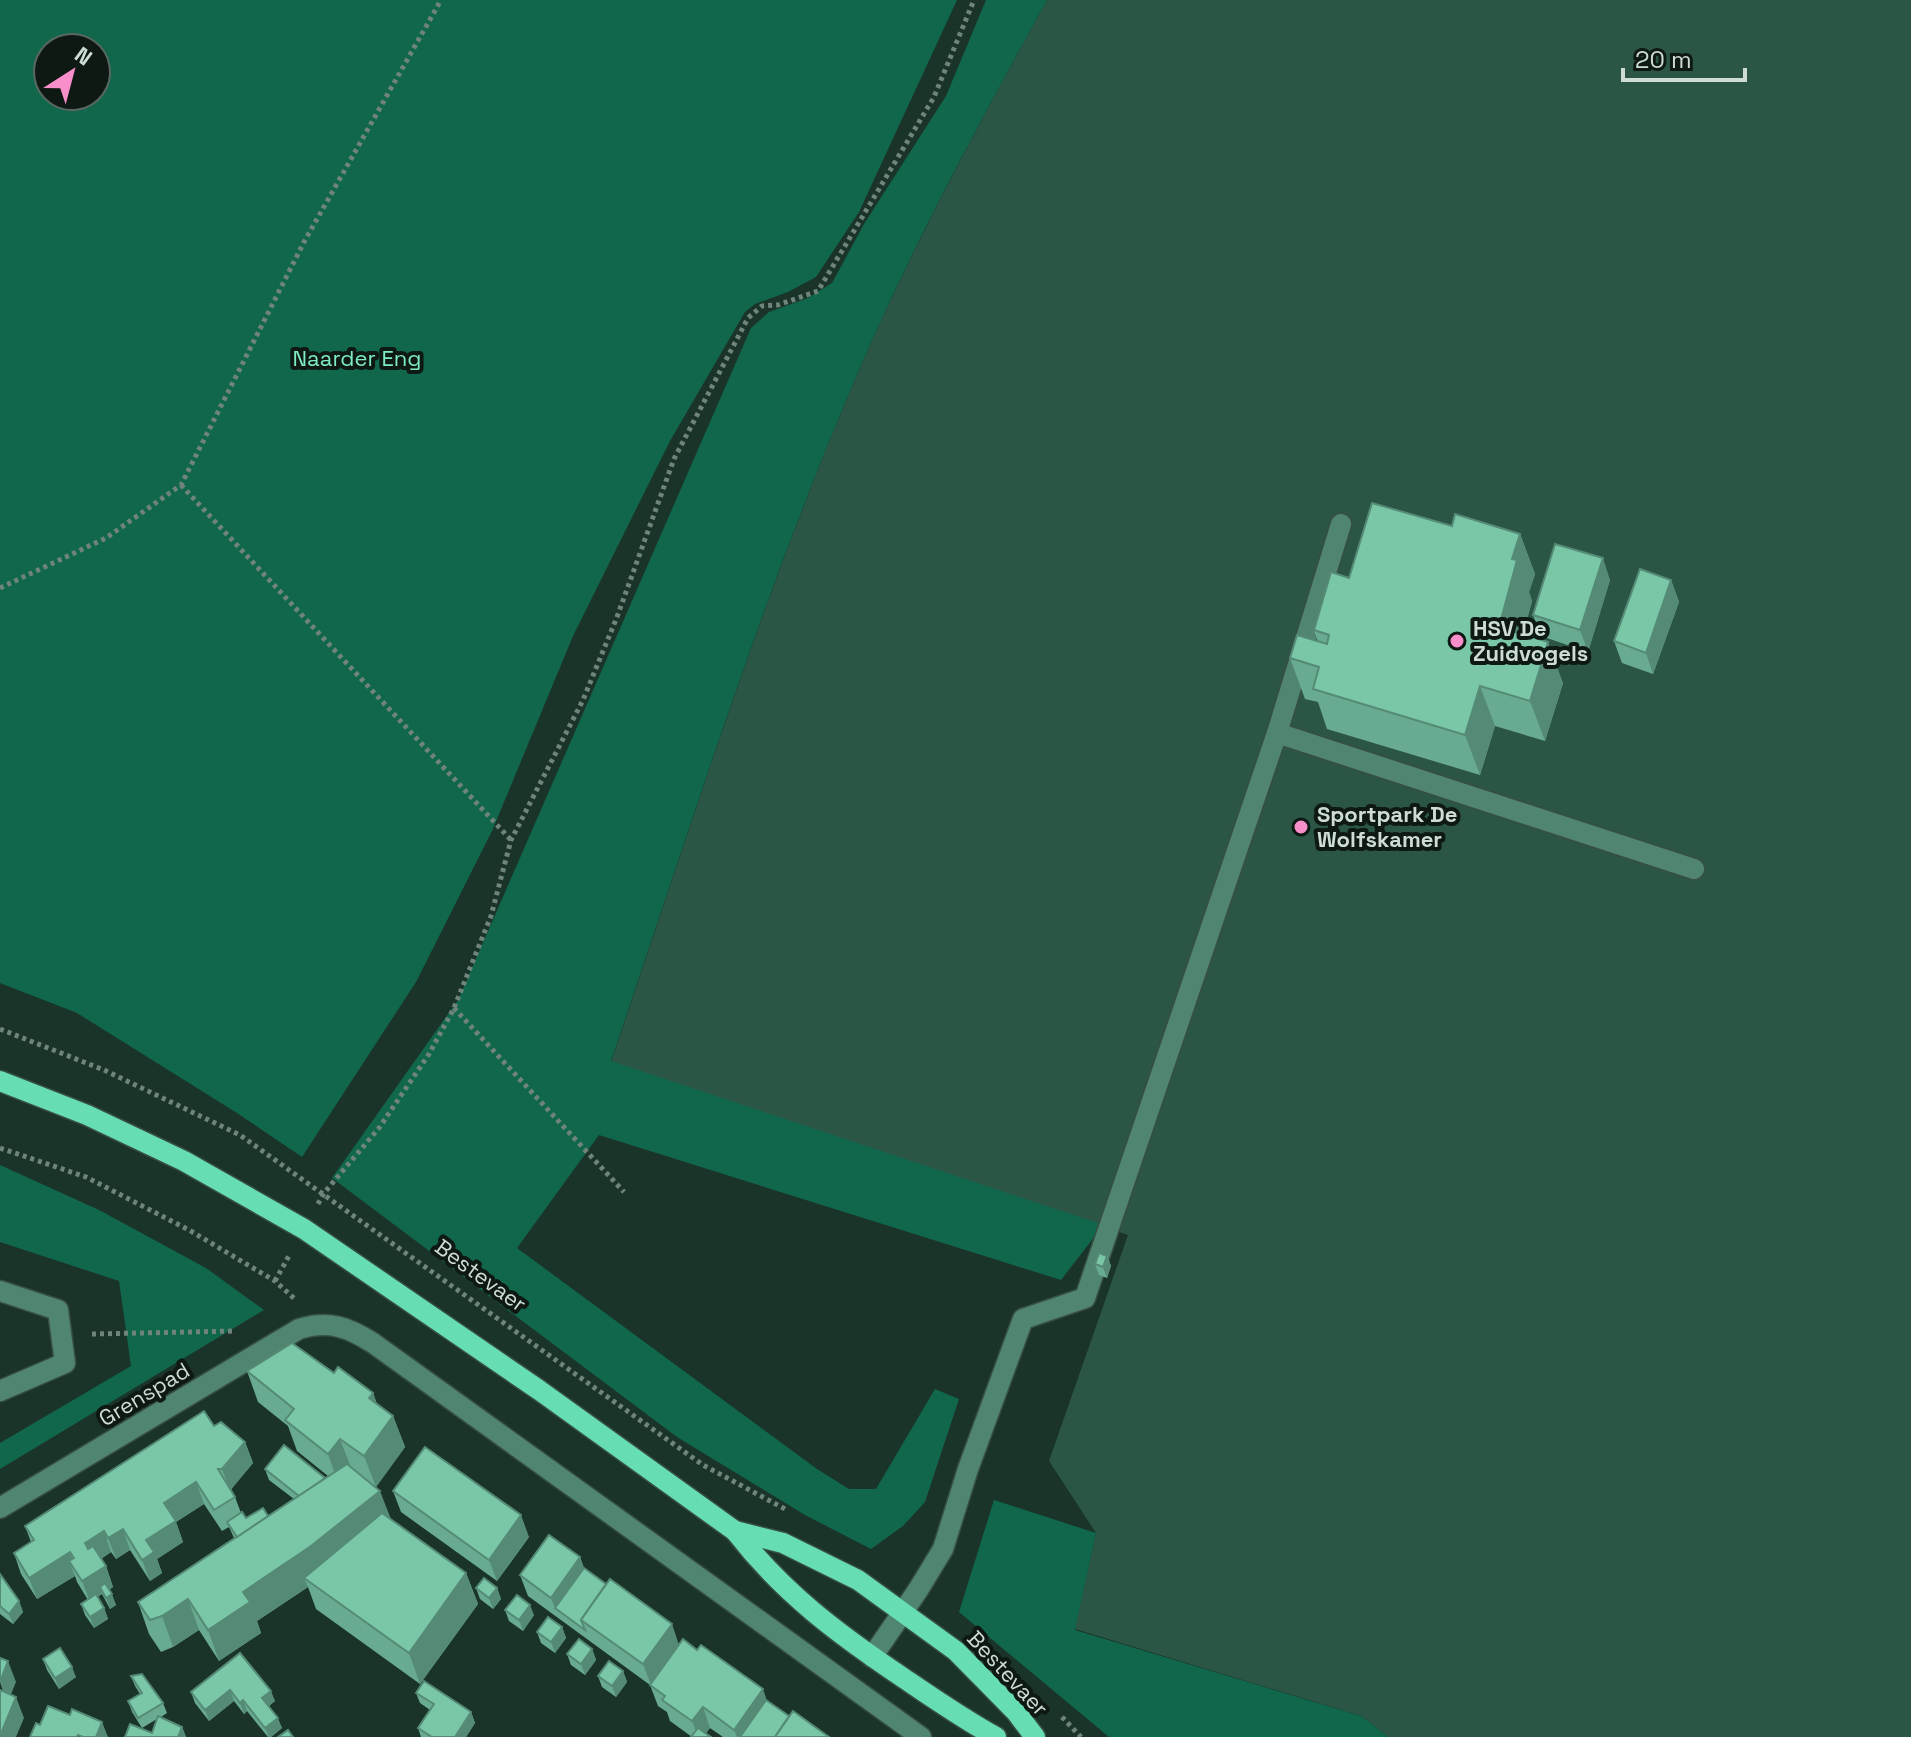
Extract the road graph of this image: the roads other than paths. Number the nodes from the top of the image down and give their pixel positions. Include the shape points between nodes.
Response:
1 (1341, 524) dead end
2 (1277, 733) junction
3 (1694, 869) dead end
4 (0, 1081) edge
5 (0, 1291) edge
6 (0, 1391) edge
7 (0, 1508) edge
8 (735, 1531) junction
9 (903, 1611) junction
10 (872, 1657) junction
11 (921, 1737) edge
12 (996, 1737) edge
13 (1035, 1737) edge

1 - 2 street
2 - 3 street
2 - 9 street via 1085,1298 1023,1319 943,1549
4 - 8 main road, Bestevaer via 184,1161 304,1229
5 - 6 street via 58,1310 65,1363
7 - 11 street, Grenspad via 299,1329 336,1324 373,1343
8 - 9 main road, Bestevaer via 783,1543 858,1580
8 - 10 main road, Bestevaer via 763,1568
9 - 10 street
9 - 13 main road, Bestevaer via 974,1667
10 - 12 main road, Bestevaer

